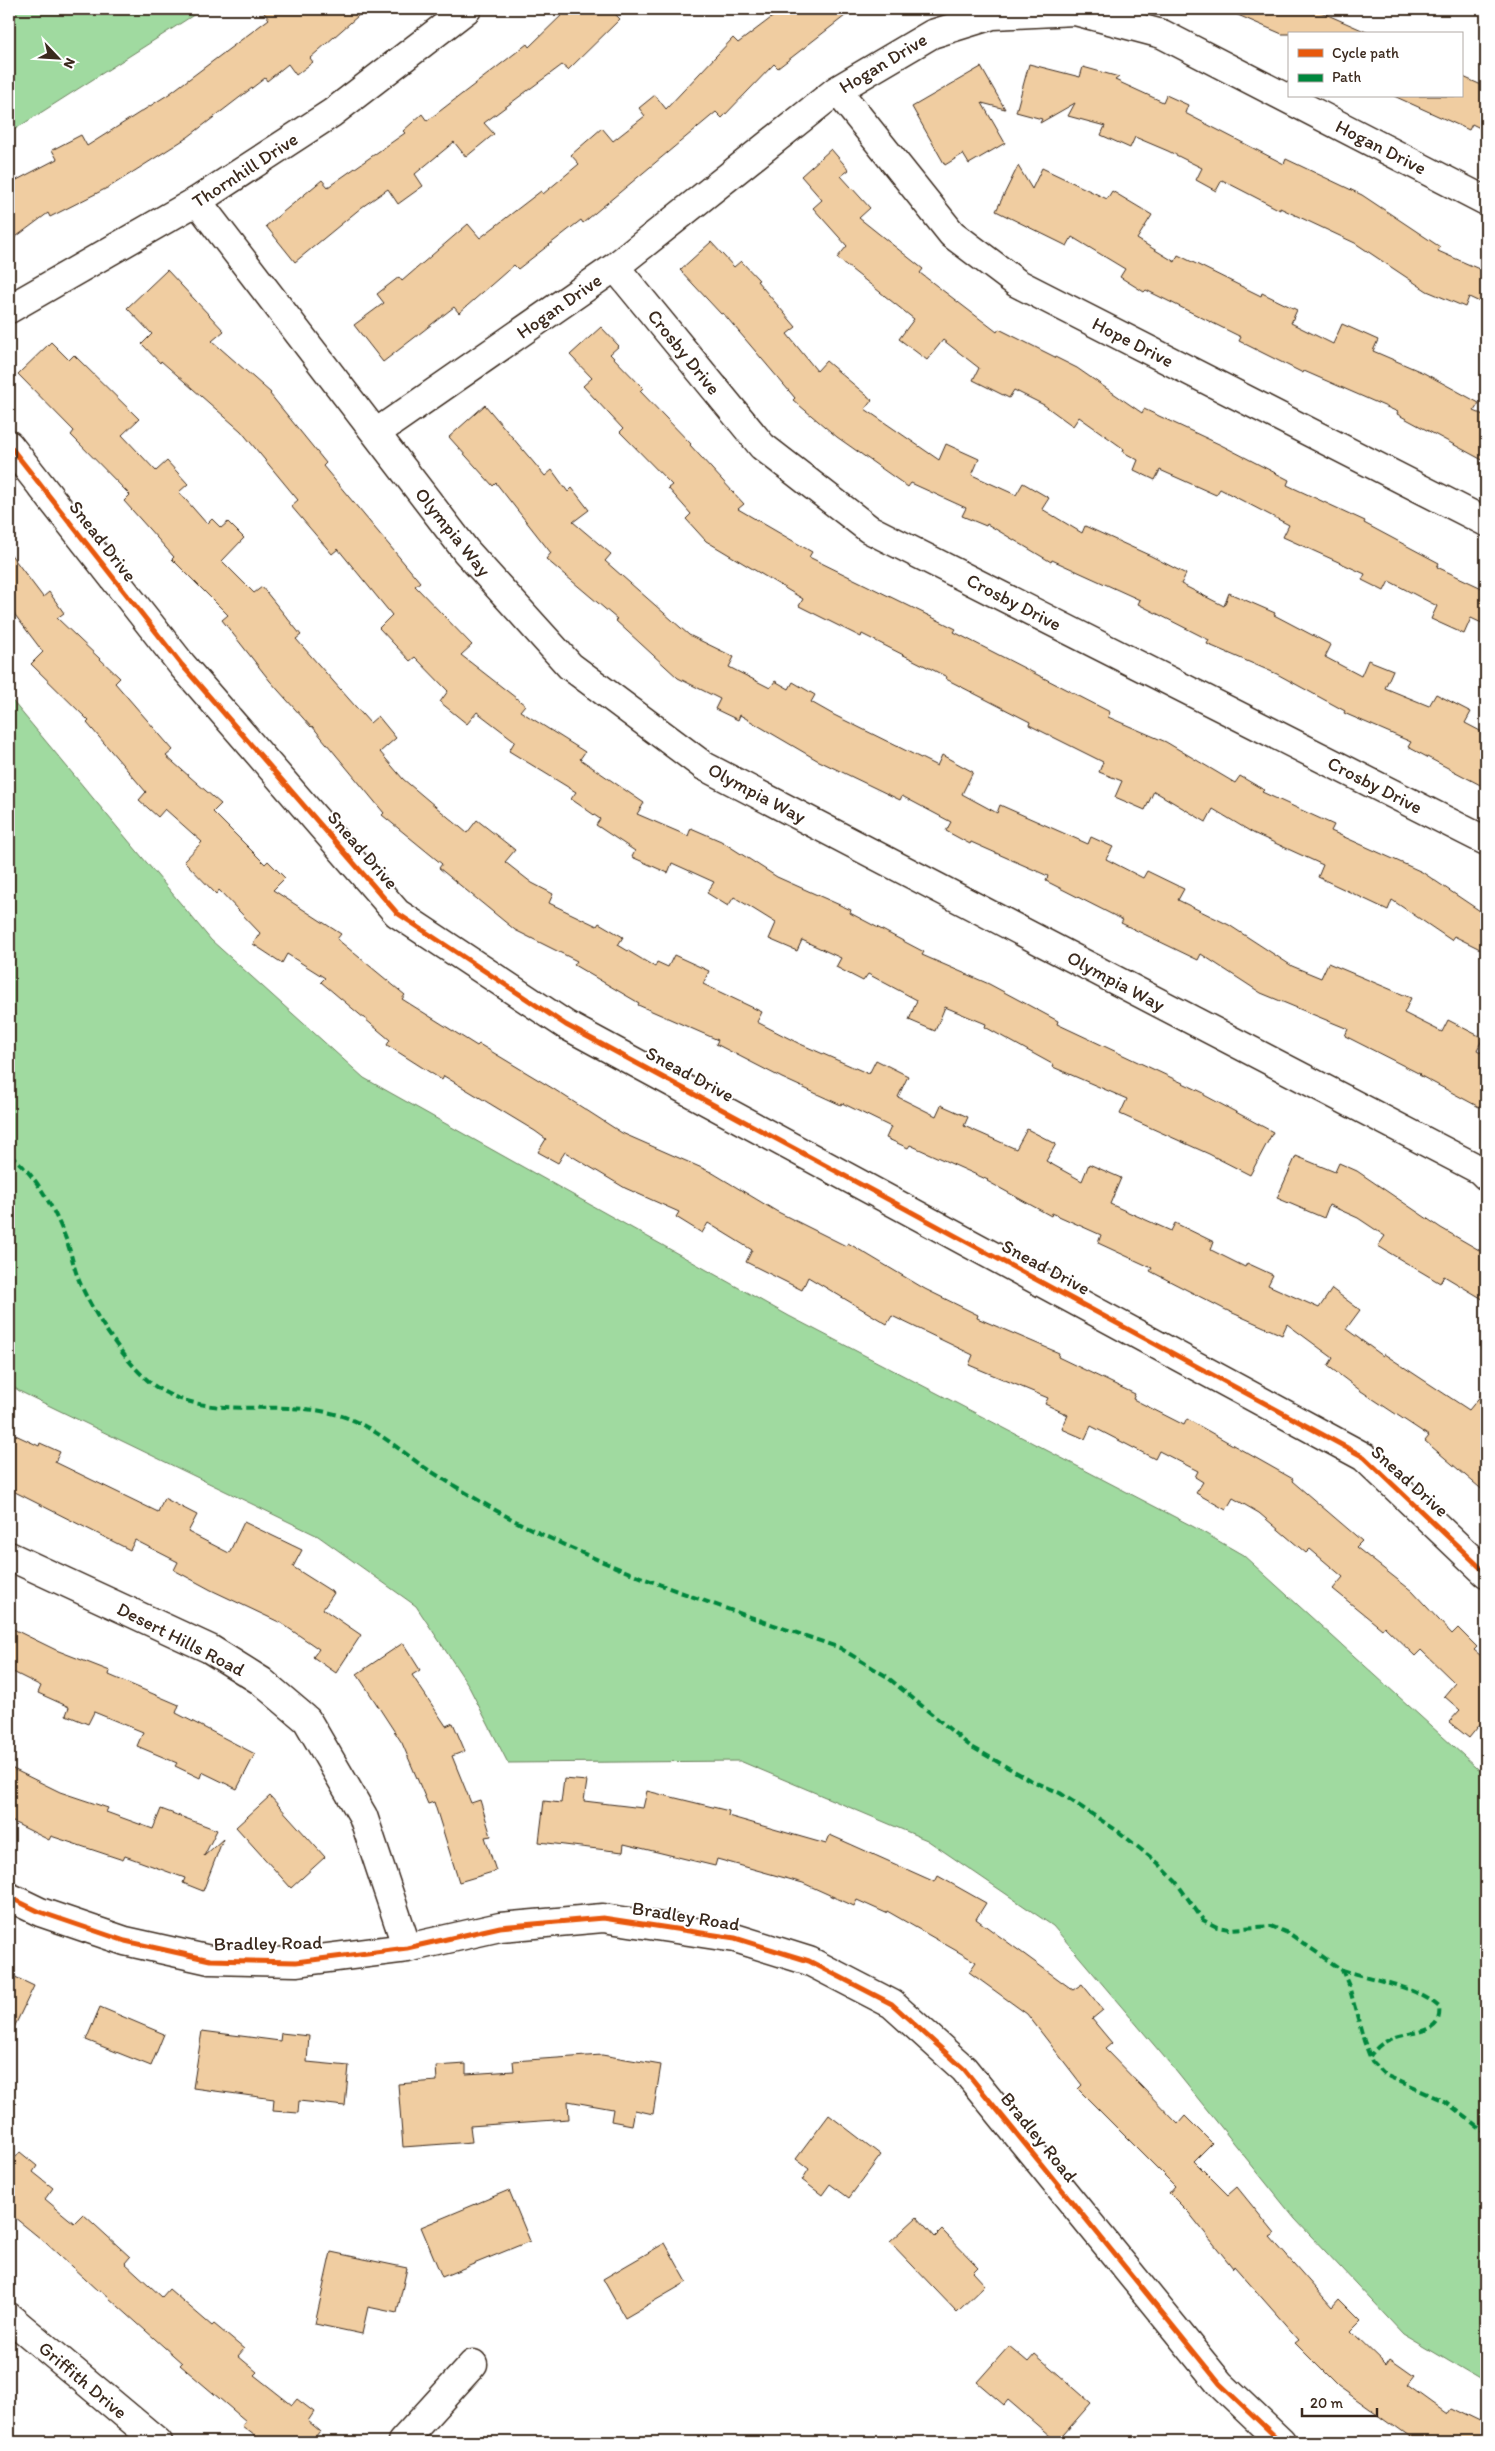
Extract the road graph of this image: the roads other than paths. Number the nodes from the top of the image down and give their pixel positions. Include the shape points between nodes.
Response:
1 (467, 9) edge
2 (837, 90) junction
3 (1486, 201) edge
4 (197, 202) junction
5 (615, 267) junction
6 (9, 309) edge
7 (376, 433) junction
8 (9, 445) edge
9 (1486, 522) edge
10 (1486, 841) edge
11 (1484, 1168) edge
12 (9, 1556) edge
13 (1486, 1573) edge
14 (9, 1897) edge
15 (407, 1948) junction
16 (9, 2317) edge
17 (473, 2364) dead end
18 (158, 2442) edge
19 (402, 2442) edge
20 (1281, 2442) edge

1 - 4 street, Thornhill Drive via 332,113
2 - 3 street, Hogan Drive via 932,34 992,16 1074,11 1162,34
2 - 5 street, Hogan Drive
2 - 9 street, Hope Drive via 952,234 1017,283
4 - 6 street, Thornhill Drive
4 - 7 street, Olympia Way
5 - 7 street, Hogan Drive
5 - 10 street, Crosby Drive via 762,446 869,529
7 - 11 street, Olympia Way via 466,551 570,666 704,766
8 - 13 street, Snead Drive via 182,665 397,913 566,1025 1364,1457
12 - 15 street, Desert Hills Road via 210,1649 261,1681 307,1720 364,1816
14 - 15 street, Bradley Road via 40,1912 125,1941 210,1960 296,1962
15 - 20 street, Bradley Road via 500,1927 603,1918 735,1938 809,1961 892,2004 964,2069 1220,2384
16 - 18 street, Griffith Drive
17 - 19 street

